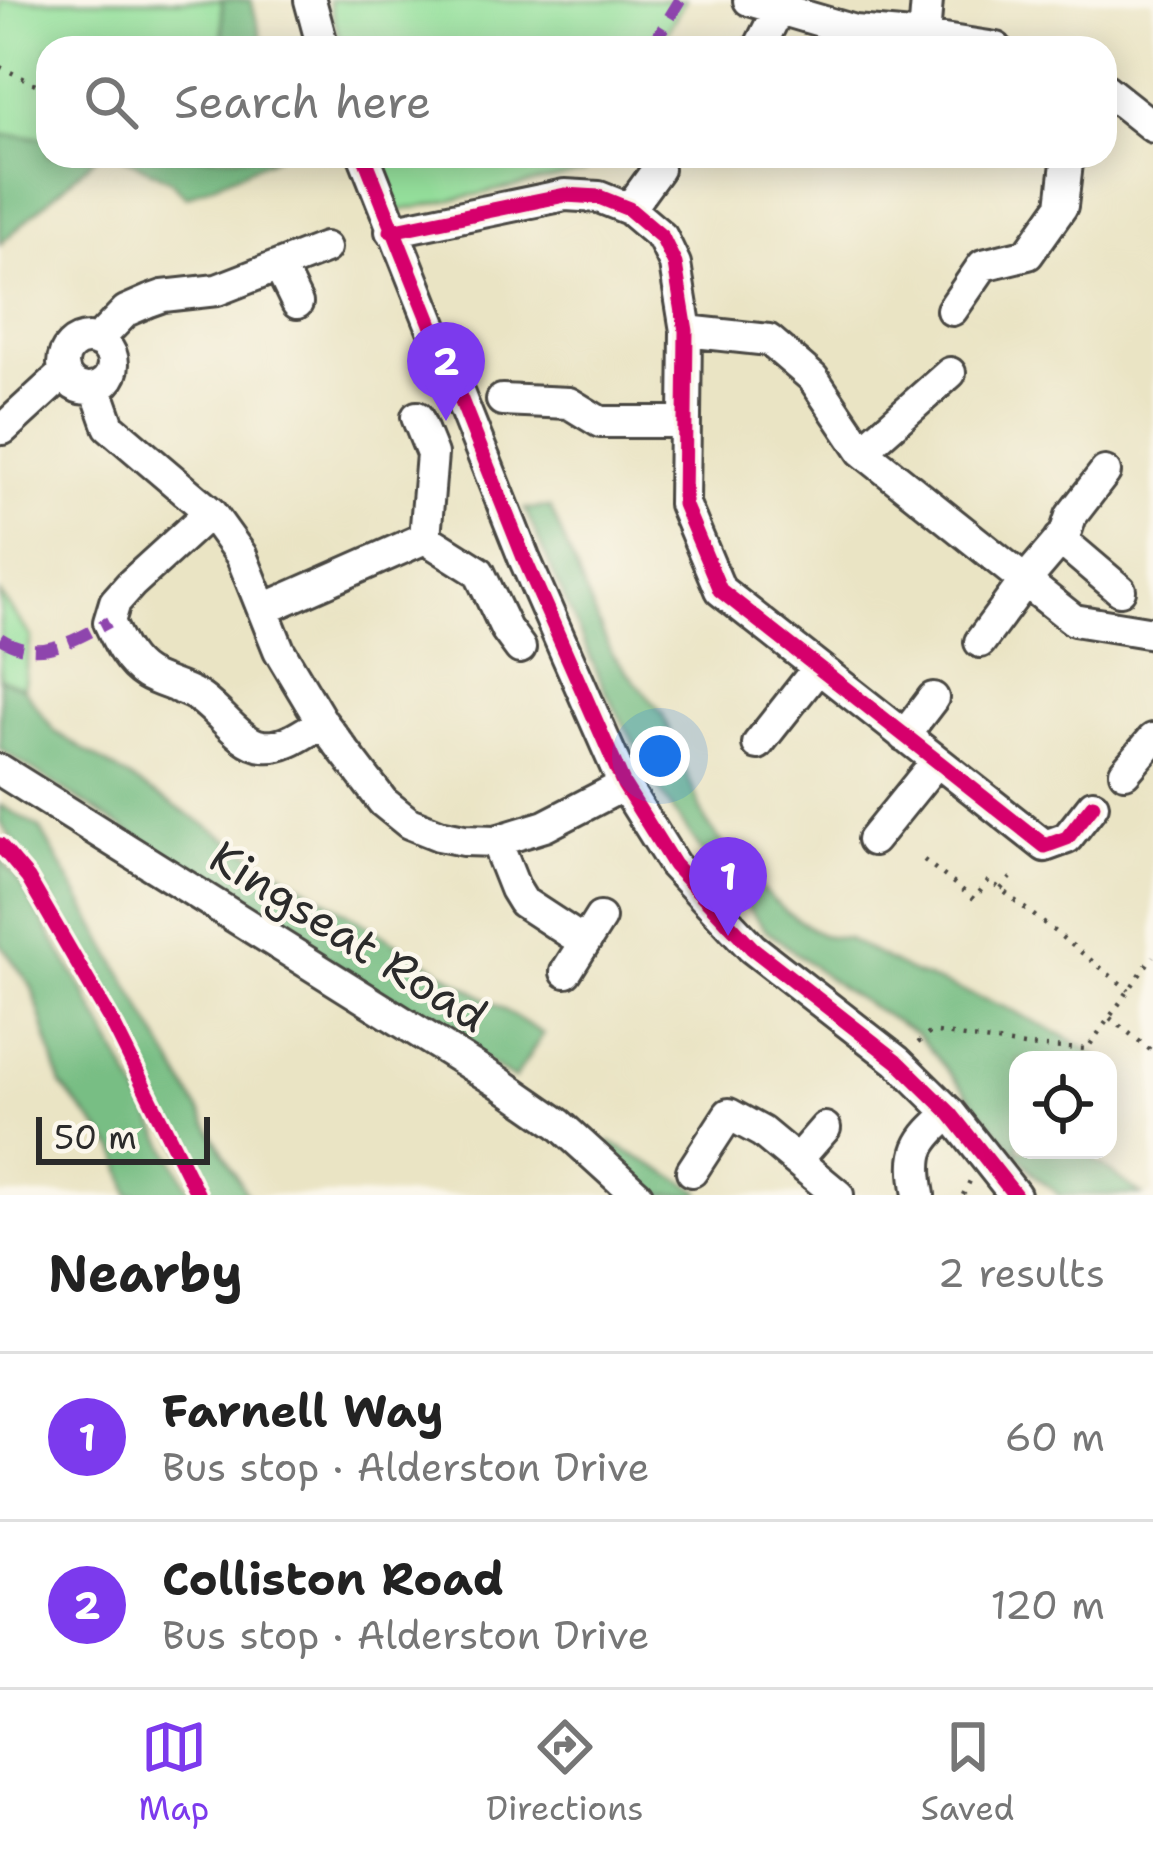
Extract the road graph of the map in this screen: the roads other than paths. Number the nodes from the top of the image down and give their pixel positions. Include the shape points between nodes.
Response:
1 (310, 0) edge
2 (927, 0) edge
3 (764, 5) edge
4 (320, 36) edge
5 (760, 36) edge
6 (912, 36) edge
7 (924, 36) edge
8 (1117, 101) edge
9 (1153, 127) edge
10 (368, 168) edge
11 (1066, 168) edge
12 (658, 169) dead end
13 (629, 209) junction
14 (392, 231) junction
15 (326, 248) dead end
16 (279, 266) junction
17 (297, 303) dead end
18 (952, 310) dead end
19 (686, 331) junction
20 (97, 341) junction
21 (64, 373) junction
22 (950, 373) dead end
23 (96, 388) junction
24 (502, 400) dead end
25 (417, 417) dead end
26 (685, 422) junction
27 (3, 429) dead end
28 (862, 451) junction
29 (1105, 472) dead end
30 (210, 512) junction
31 (425, 538) junction
32 (1060, 539) junction
33 (1025, 581) junction
34 (1120, 590) dead end
35 (264, 609) junction
36 (1153, 633) edge
37 (980, 641) dead end
38 (520, 648) dead end
39 (818, 668) junction
40 (933, 698) dead end
41 (322, 722) junction
42 (904, 736) junction
43 (1153, 739) edge
44 (758, 744) dead end
45 (936, 762) junction
46 (0, 770) edge
47 (1125, 772) dead end
48 (624, 785) junction
49 (1093, 806) dead end
50 (873, 840) dead end
51 (496, 841) junction
52 (566, 972) dead end
53 (950, 1113) junction
54 (824, 1128) dead end
55 (798, 1160) junction
56 (692, 1172) dead end
57 (637, 1195) edge
58 (838, 1195) edge
59 (919, 1195) edge
60 (1015, 1195) edge

1 - 4 street
2 - 7 street
3 - 5 street
3 - 6 street via 855,31
8 - 9 street
10 - 14 street
11 - 18 street via 1063,206 1028,254 983,265
12 - 13 street
13 - 14 street via 599,196 566,195
13 - 19 street via 662,237 675,264
14 - 48 street
15 - 16 street
16 - 17 street
16 - 20 street via 218,290 149,301 126,311
19 - 26 street
19 - 28 street via 769,340 813,378
20 - 21 street via 74,344
20 - 23 street via 113,365
21 - 23 street via 81,388
21 - 27 street
22 - 28 street
23 - 30 street via 109,426
24 - 26 street via 569,403 600,422
25 - 31 street via 432,454
26 - 39 street via 684,504 720,590
28 - 33 street
29 - 32 street
30 - 35 street via 241,554
30 - 41 street via 115,602 109,622 124,652 147,675 203,699 251,743 280,746
31 - 35 street
31 - 38 street via 479,572
32 - 33 street
32 - 34 street
33 - 36 street via 1074,620
33 - 37 street
35 - 41 street
39 - 42 street
39 - 44 street
40 - 42 street
41 - 51 street via 383,802 410,823
42 - 45 street
43 - 47 street
45 - 49 street via 1045,846 1067,838
45 - 50 street
46 - 57 street, Kingseat Road via 500,1083
48 - 51 street
48 - 53 street via 674,865 752,948 897,1061
51 - 52 street via 523,902 592,930
53 - 59 street via 924,1136 914,1166
53 - 60 street
54 - 55 street
55 - 56 street via 729,1114
55 - 58 street

